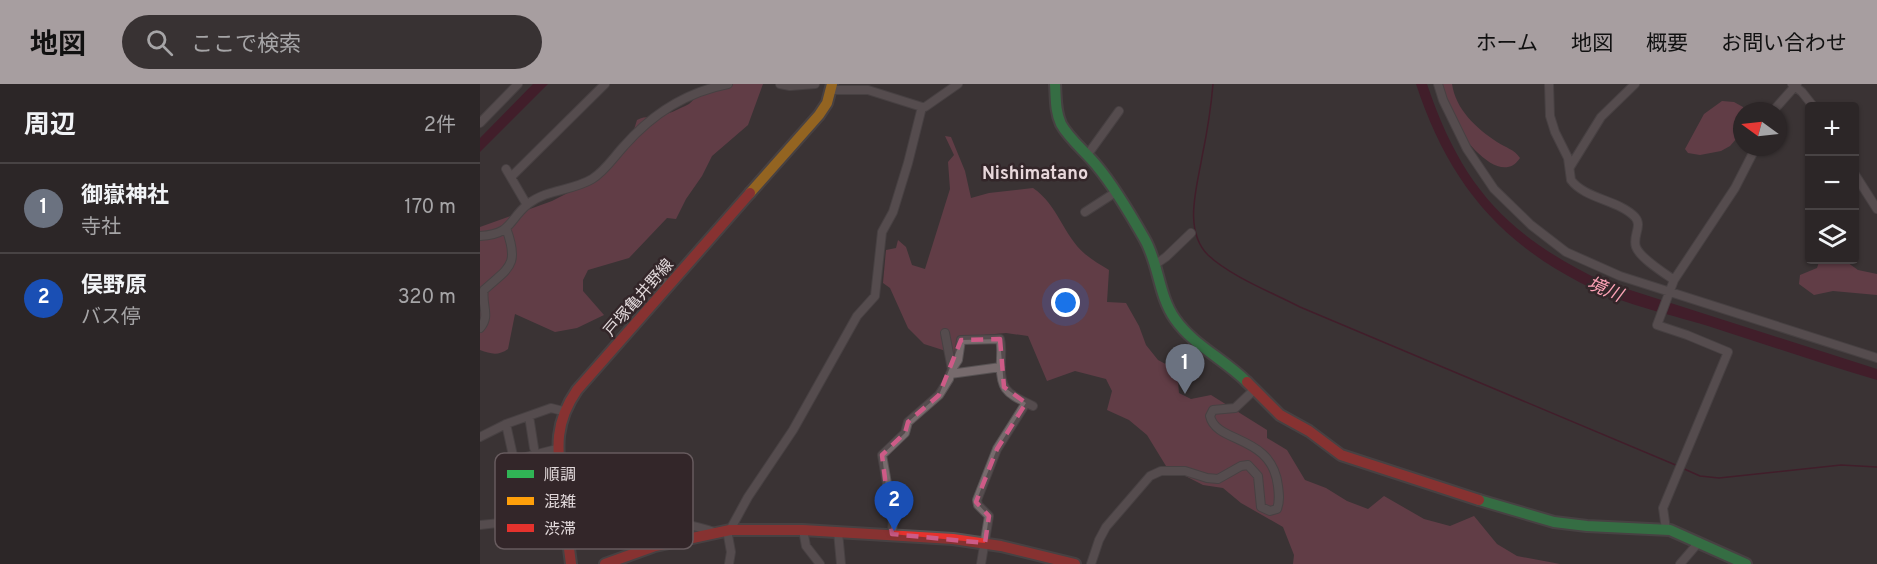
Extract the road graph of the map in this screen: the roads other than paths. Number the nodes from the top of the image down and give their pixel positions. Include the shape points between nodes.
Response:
1 (518, 84) edge
2 (605, 84) edge
3 (728, 84) edge
4 (780, 84) edge
5 (810, 84) edge
6 (958, 84) edge
7 (1055, 84) edge
8 (1438, 84) edge
9 (1550, 84) edge
10 (1635, 84) edge
11 (1795, 85) edge
12 (832, 87) edge
13 (1781, 102) edge
14 (1810, 102) edge
15 (922, 107) junction
16 (1119, 111) dead end
17 (480, 123) edge
18 (1088, 154) junction
19 (1751, 156) edge
20 (1569, 167) junction
21 (506, 169) dead end
22 (510, 177) junction
23 (1859, 181) edge
24 (1116, 192) junction
25 (527, 205) junction
26 (1877, 209) edge
27 (1085, 212) dead end
28 (506, 228) junction
29 (1191, 233) dead end
30 (480, 236) edge
31 (1156, 264) junction
32 (662, 266) dead end
33 (1674, 280) junction
34 (666, 288) junction
35 (1668, 292) junction
36 (480, 328) edge
37 (945, 333) dead end
38 (1877, 358) edge
39 (1001, 367) junction
40 (951, 372) junction
41 (1254, 390) junction
42 (563, 411) junction
43 (529, 416) junction
44 (506, 424) junction
45 (480, 437) edge
46 (534, 448) dead end
47 (557, 449) junction
48 (512, 453) edge
49 (541, 453) edge
50 (557, 453) edge
51 (495, 523) edge
52 (480, 525) edge
53 (693, 526) edge
54 (1666, 529) junction
55 (803, 530) junction
56 (725, 531) junction
57 (838, 532) junction
58 (892, 534) junction
59 (693, 538) edge
60 (1699, 542) junction
61 (986, 543) junction
62 (569, 549) edge
63 (647, 549) edge
64 (571, 564) edge
65 (605, 564) edge
66 (729, 564) edge
67 (820, 564) edge
68 (841, 564) edge
69 (981, 564) edge
70 (1075, 564) edge
71 (1091, 564) edge
72 (1680, 564) edge
73 (1746, 564) edge

1 - 17 street
2 - 22 street
3 - 25 street via 702,90 671,105 640,129 593,179 551,192
4 - 5 street
6 - 15 street
7 - 18 street via 1059,121
8 - 35 street via 1478,168 1524,219 1585,262
9 - 20 street via 1550,116 1569,158
10 - 20 street via 1601,117
11 - 13 street
11 - 14 street
12 - 15 street via 868,90
12 - 34 street, 戸塚亀井野線 via 819,115
15 - 56 street via 893,212 882,232 876,296 857,316 793,430
16 - 18 street
18 - 24 street
19 - 33 street via 1735,188
20 - 33 street via 1574,184 1637,218 1639,225 1634,237 1638,251
21 - 22 street
22 - 25 street
23 - 26 street
24 - 27 street
24 - 31 street
25 - 28 street
28 - 30 street
28 - 36 street via 511,239 510,265 484,290 486,319
29 - 31 street
31 - 41 street via 1165,301 1179,324 1195,341 1236,370
32 - 34 street
33 - 35 street
34 - 42 street, 戸塚亀井野線
35 - 38 street
35 - 54 street via 1658,325 1728,352 1663,508
37 - 40 street
39 - 40 street
39 - 40 street via 1000,339 967,339 961,340 958,360
39 - 61 street via 1009,394 1030,404 997,449 977,500 989,516
40 - 58 street via 939,395 908,422 905,433 882,455
41 - 54 street via 1280,415 1357,462 1554,522
41 - 71 street via 1235,408 1213,410 1210,419 1218,428 1253,445 1269,460 1276,475 1277,509 1270,512 1261,507 1258,476 1248,465 1218,478 1185,471 1158,472 1147,479 1106,528
42 - 43 street via 551,408
42 - 47 street, 戸塚亀井野線
43 - 44 street
43 - 46 street
44 - 45 street
44 - 48 street
47 - 49 street
47 - 50 street, 戸塚亀井野線
51 - 52 street
53 - 56 street
54 - 60 street
55 - 56 street
55 - 57 street
55 - 67 street via 806,546
56 - 59 street
56 - 66 street via 731,552
57 - 58 street
57 - 68 street
58 - 61 street
60 - 72 street
60 - 73 street
61 - 69 street
61 - 70 street
62 - 64 street, 戸塚亀井野線
63 - 65 street

